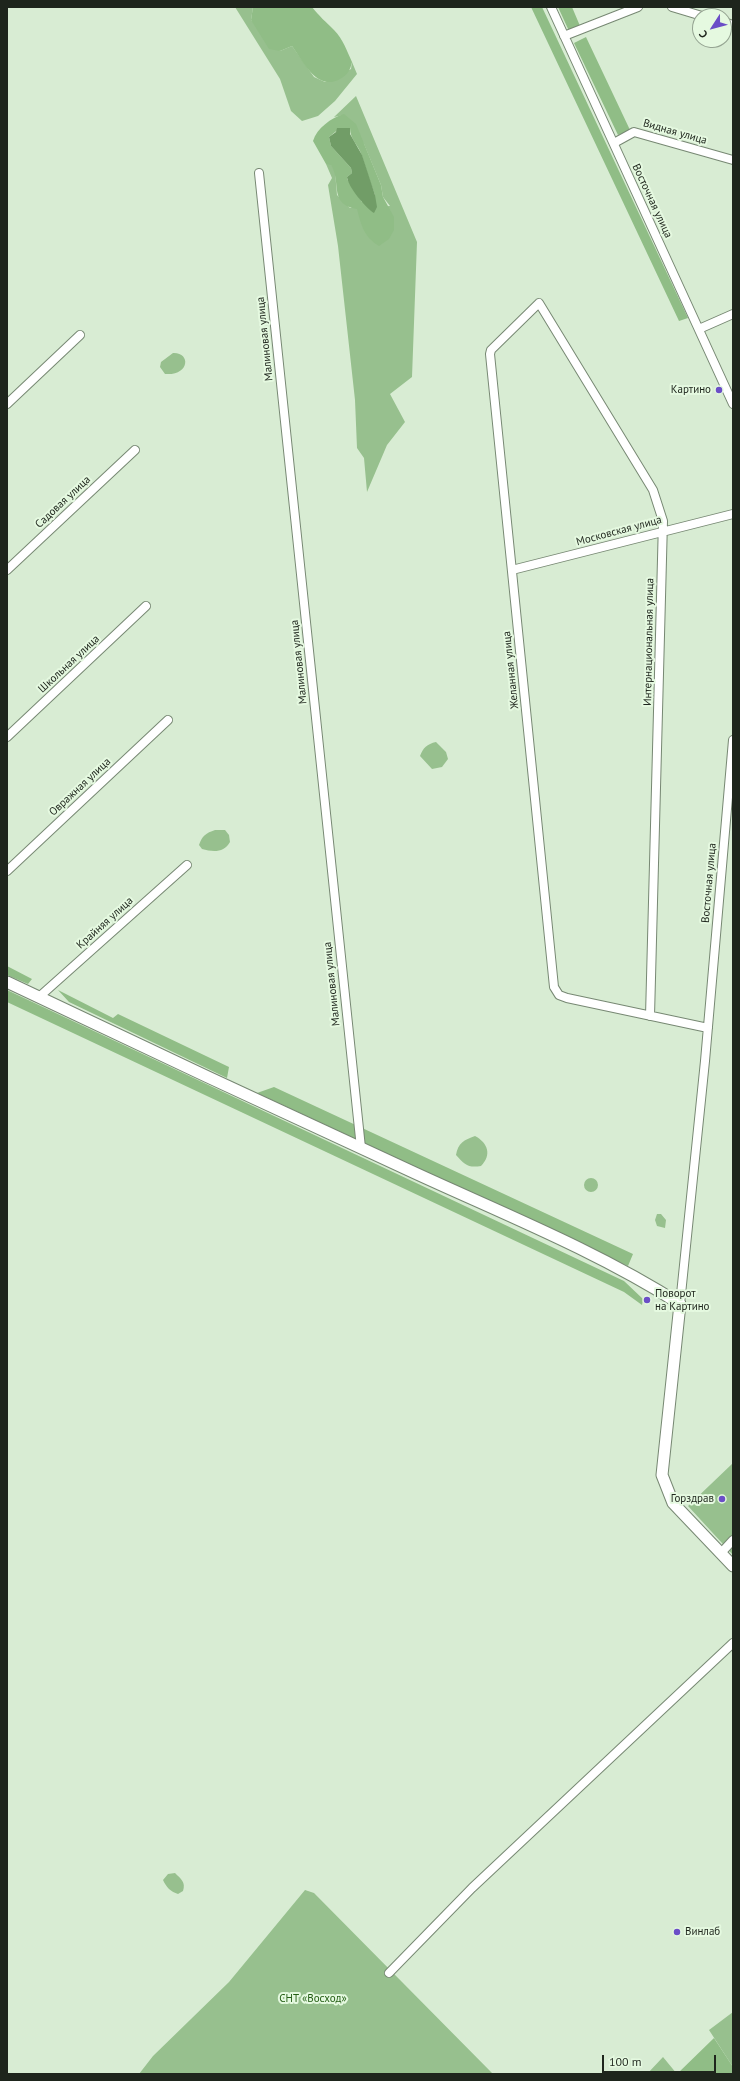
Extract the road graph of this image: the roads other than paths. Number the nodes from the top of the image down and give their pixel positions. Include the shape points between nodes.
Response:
1 (551, 7) edge
2 (638, 7) edge
3 (672, 7) edge
4 (692, 13) edge
5 (564, 36) junction
6 (614, 143) junction
7 (733, 160) edge
8 (259, 173) dead end
9 (539, 303) joint
10 (733, 314) edge
11 (699, 329) junction
12 (80, 335) dead end
13 (7, 404) edge
14 (733, 404) edge
15 (135, 450) dead end
16 (733, 514) edge
17 (662, 531) junction
18 (7, 570) edge
19 (512, 570) junction
20 (146, 606) dead end
21 (168, 720) dead end
22 (7, 737) edge
23 (733, 740) edge
24 (187, 865) dead end
25 (7, 870) edge
26 (7, 982) edge
27 (39, 998) junction
28 (650, 1016) junction
29 (708, 1028) junction
30 (361, 1148) junction
31 (680, 1304) junction
32 (733, 1540) edge
33 (721, 1553) junction
34 (733, 1566) edge
35 (733, 1643) edge
36 (389, 1973) dead end

1 - 5 street, Восточная улица
2 - 5 street
3 - 4 street
5 - 6 street, Восточная улица
6 - 7 street, Видная улица via 634,132
6 - 11 street, Восточная улица
8 - 30 street, Малиновая улица
9 - 17 street, Интернациональная улица via 653,490 663,521
9 - 19 street, Желанная улица via 491,350
10 - 11 street
11 - 14 street, Восточная улица
12 - 13 street
15 - 18 street, Садовая улица
16 - 17 street, Московская улица
17 - 19 street, Московская улица
17 - 28 street, Интернациональная улица
19 - 28 street, Желанная улица via 554,988 559,995 567,998
20 - 22 street, Школьная улица
21 - 25 street, Овражная улица
23 - 29 street, Восточная улица
24 - 27 street, Крайняя улица
26 - 27 street
27 - 30 street
28 - 29 street
29 - 31 street, Восточная улица
30 - 31 street via 585,1252 646,1283
31 - 33 street via 662,1475 673,1503
32 - 33 street
33 - 34 street
35 - 36 street via 472,1888

